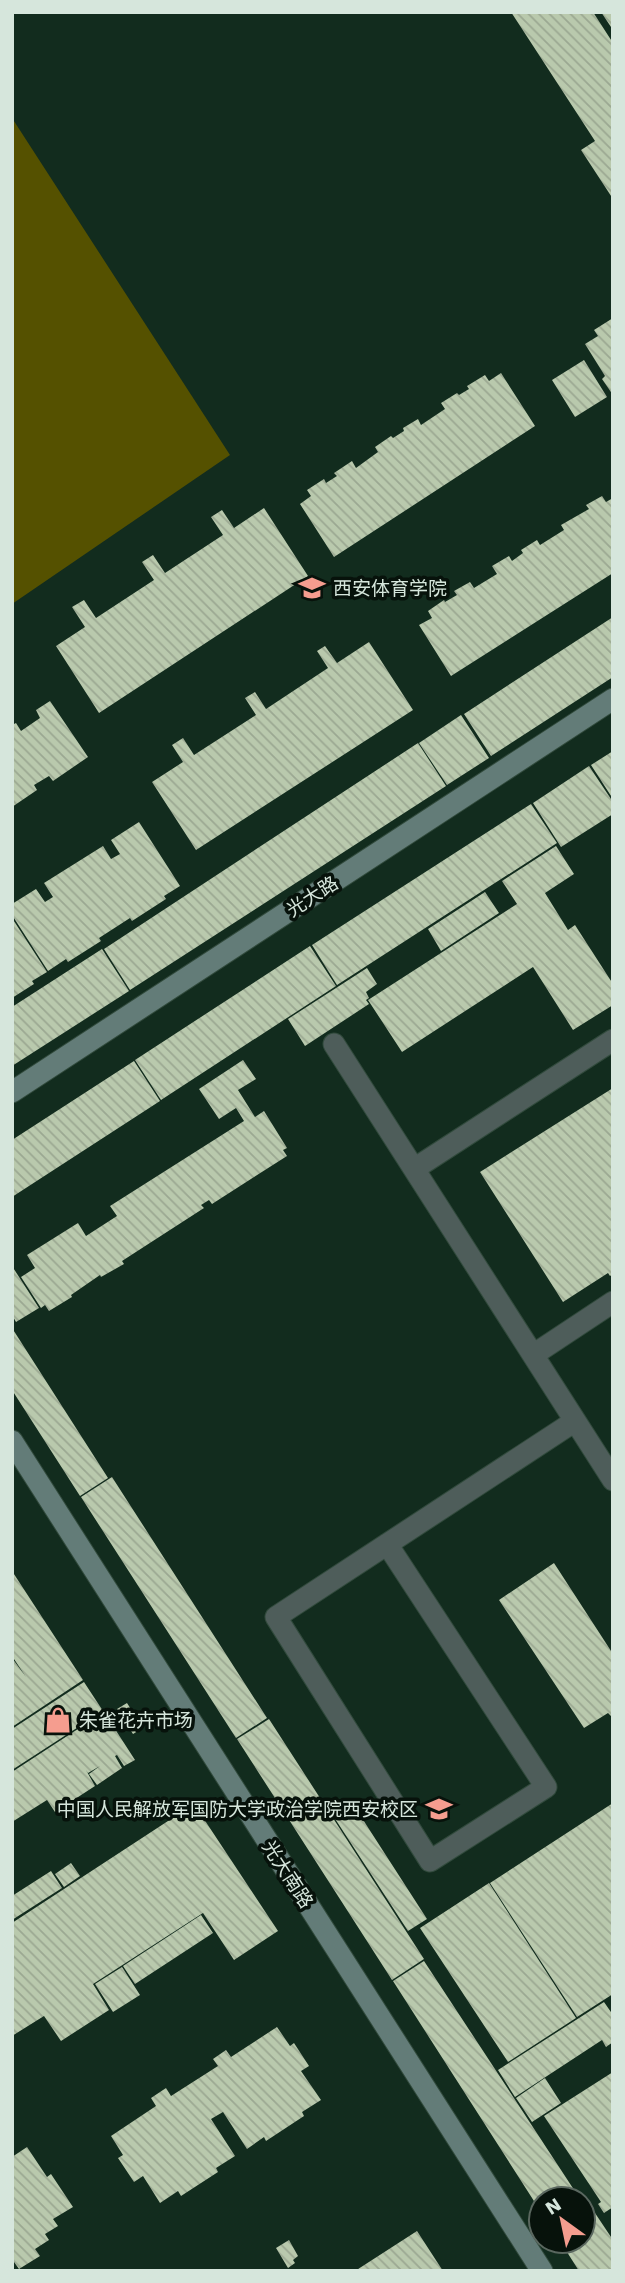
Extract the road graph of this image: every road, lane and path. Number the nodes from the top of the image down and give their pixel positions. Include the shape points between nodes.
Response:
1 (613, 699) edge
2 (613, 1041) edge
3 (334, 1044) dead end
4 (12, 1092) edge
5 (414, 1169) junction
6 (613, 1302) edge
7 (533, 1355) junction
8 (575, 1422) junction
9 (12, 1441) edge
10 (613, 1480) edge
11 (387, 1544) junction
12 (542, 2271) edge

1 - 4 street, 光大路
2 - 5 lane
3 - 5 lane
5 - 7 lane
6 - 7 lane
7 - 8 lane
8 - 10 lane
8 - 11 lane
9 - 12 street, 光大南路
11 - 11 lane via 276,1617 430,1861 546,1787

